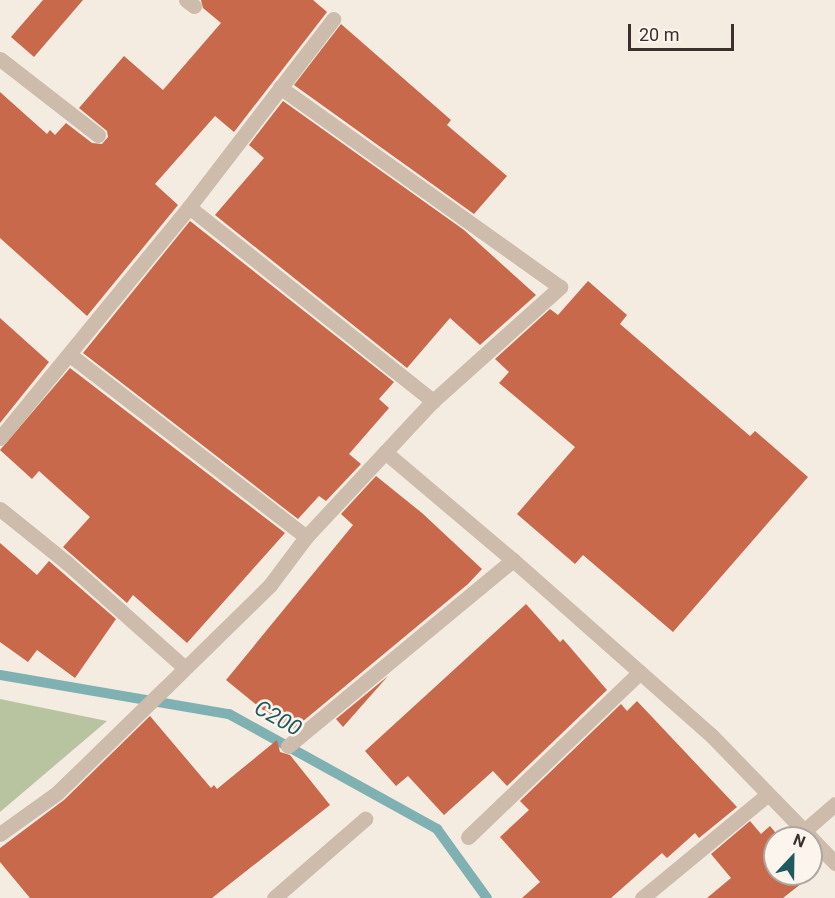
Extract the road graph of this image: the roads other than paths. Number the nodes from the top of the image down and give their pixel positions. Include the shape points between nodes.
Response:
1 (333, 19) dead end
2 (0, 59) edge
3 (280, 87) junction
4 (98, 135) dead end
5 (189, 207) junction
6 (70, 355) junction
7 (433, 402) junction
8 (0, 438) edge
9 (385, 452) junction
10 (0, 509) edge
11 (306, 537) junction
12 (513, 560) junction
13 (185, 668) junction
14 (640, 672) junction
15 (288, 746) dead end
16 (768, 794) junction
17 (835, 804) edge
18 (365, 819) dead end
19 (799, 826) edge
20 (817, 826) edge
21 (0, 834) edge
22 (468, 837) dead end
23 (823, 851) edge
24 (835, 863) edge
25 (274, 898) edge
26 (642, 898) edge

1 - 3 street
2 - 4 street
3 - 5 street
3 - 7 street via 560,287
5 - 6 street
5 - 7 street
6 - 8 street
6 - 11 street
7 - 9 street
9 - 11 street
9 - 12 street
10 - 13 street
11 - 13 street via 270,585
12 - 14 street
12 - 15 street
13 - 21 street via 57,793
14 - 16 street via 711,735
14 - 22 street
16 - 19 street
16 - 26 street
17 - 20 street
18 - 25 street
23 - 24 street

